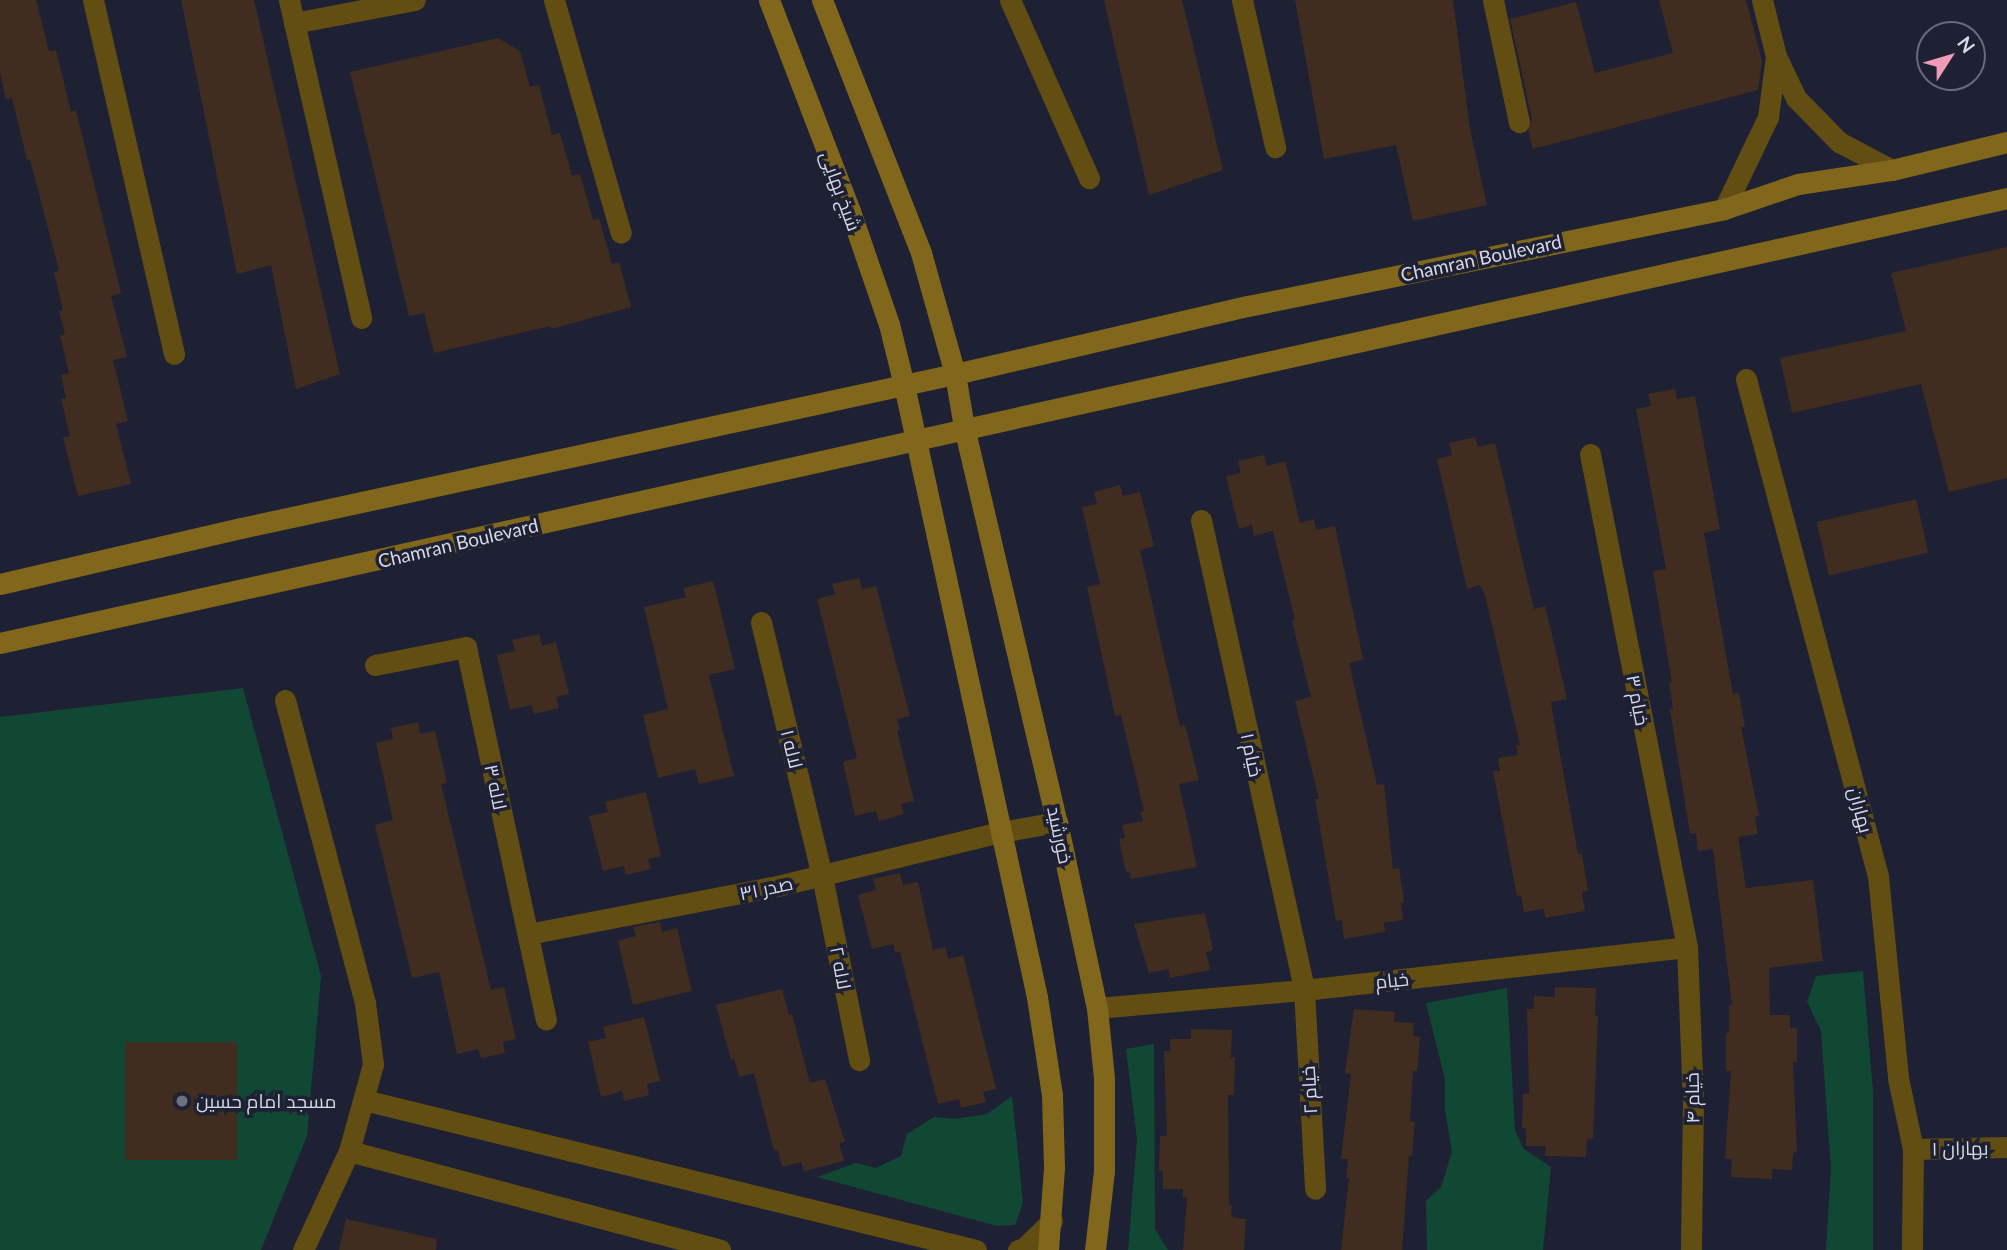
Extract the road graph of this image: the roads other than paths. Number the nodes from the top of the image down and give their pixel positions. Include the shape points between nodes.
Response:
1 (93, 0) edge
2 (289, 0) edge
3 (415, 0) edge
4 (554, 0) edge
5 (769, 0) edge
6 (822, 0) edge
7 (1010, 0) edge
8 (1242, 0) edge
9 (1493, 0) edge
10 (1762, 0) edge
11 (293, 23) junction
12 (1776, 56) junction
13 (1519, 122) dead end
14 (2007, 142) edge
15 (1275, 147) dead end
16 (1892, 170) junction
17 (1089, 178) dead end
18 (2007, 198) edge
19 (1724, 209) junction
20 (621, 233) dead end
21 (361, 318) dead end
22 (174, 354) dead end
23 (955, 374) junction
24 (1746, 380) dead end
25 (904, 384) junction
26 (964, 427) junction
27 (915, 440) junction
28 (1590, 454) dead end
29 (1201, 520) dead end
30 (0, 583) edge
31 (761, 622) dead end
32 (0, 643) edge
33 (375, 665) dead end
34 (285, 700) dead end
35 (1058, 822) junction
36 (1001, 832) junction
37 (822, 876) junction
38 (528, 934) junction
39 (1687, 947) junction
40 (1304, 990) junction
41 (1097, 1008) junction
42 (546, 1019) dead end
43 (859, 1060) dead end
44 (364, 1100) junction
45 (2007, 1147) edge
46 (1913, 1149) junction
47 (349, 1151) junction
48 (1315, 1189) dead end
49 (1052, 1221) junction
50 (303, 1250) edge
51 (720, 1250) edge
52 (976, 1250) edge
53 (1018, 1250) edge
54 (1048, 1250) edge
55 (1095, 1250) edge
56 (1691, 1250) edge
57 (1912, 1250) edge

1 - 22 street
2 - 11 street
3 - 11 street
4 - 20 street
5 - 25 main road, شیخ بهایی via 850,211 889,324
6 - 23 main road via 921,253
7 - 17 street
8 - 15 street
9 - 13 street
10 - 12 street
11 - 21 street
12 - 16 street via 1796,99 1839,142
12 - 19 street via 1768,117
14 - 16 main road, Chamran Boulevard
16 - 19 main road, Chamran Boulevard via 1798,184
18 - 26 main road
19 - 23 main road, Chamran Boulevard via 1248,306
23 - 25 main road, Chamran Boulevard
23 - 26 main road, خورشید
24 - 46 street, بهاران via 1878,876 1898,1078
25 - 27 main road, شیخ بهایی
25 - 30 main road
26 - 27 main road, Chamran Boulevard
26 - 35 main road, خورشید
27 - 32 main road, Chamran Boulevard
27 - 36 main road
28 - 39 street, خیام ۳
29 - 40 street, خیام ۱
31 - 37 street, لاله ۱
33 - 38 street, لاله ۳ via 466,647
34 - 44 street via 365,1003 373,1064
35 - 36 street, صدر ۳۱
35 - 41 main road, خورشید
36 - 37 street, صدر ۳۱
36 - 49 main road via 1037,996 1052,1094
37 - 38 street, صدر ۳۱
37 - 43 street, لاله ۲
38 - 42 street, لاله ۳
39 - 40 street, خیام
39 - 56 street, خیام ۴ via 1693,1101
40 - 41 street, خیام
40 - 48 street, خیام ۲
41 - 55 main road, خورشید via 1104,1078 1104,1171
44 - 47 street
44 - 52 street
45 - 46 street, بهاران ۱
46 - 57 street, بهاران
47 - 50 street
47 - 51 street
49 - 53 street
49 - 54 main road

